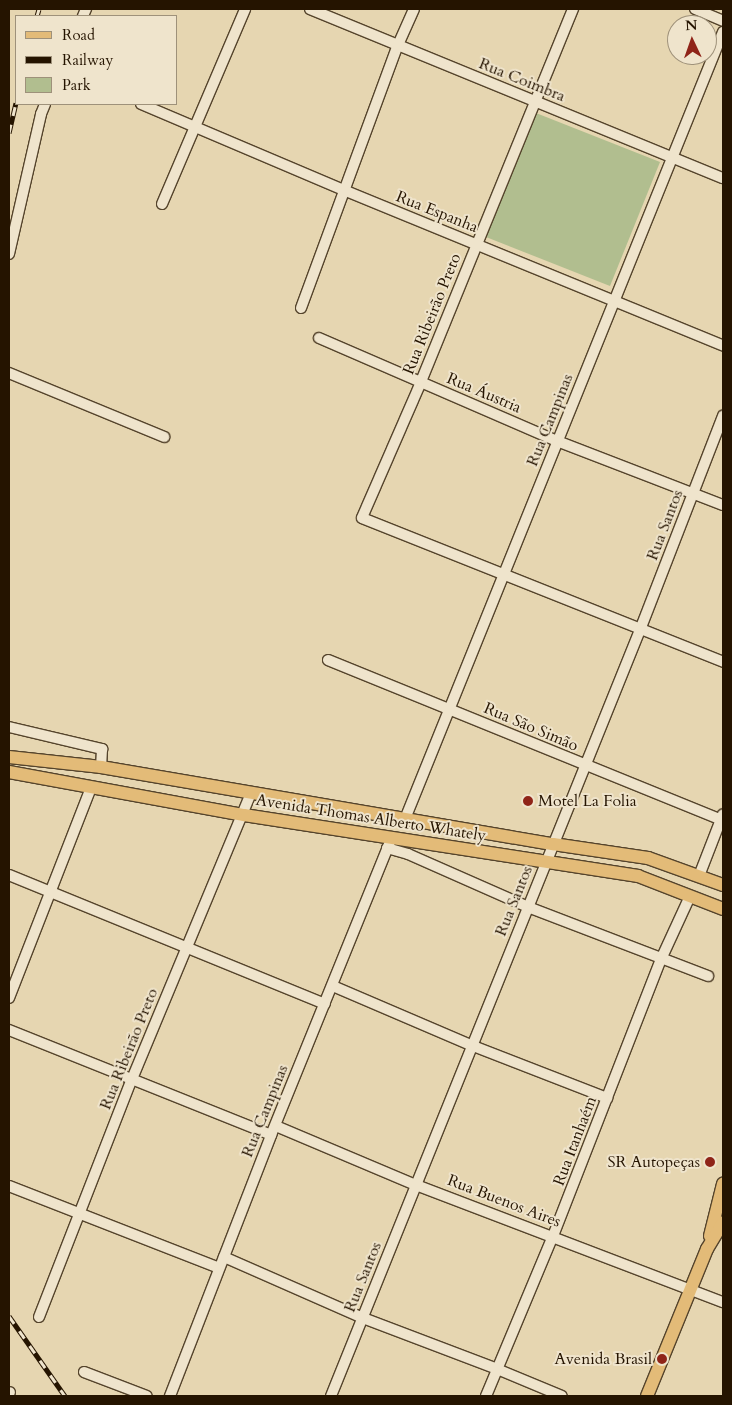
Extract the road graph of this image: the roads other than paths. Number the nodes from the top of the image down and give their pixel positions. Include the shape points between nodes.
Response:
1 (245, 9) edge
2 (310, 9) edge
3 (414, 9) edge
4 (573, 9) edge
5 (695, 9) edge
6 (723, 20) edge
7 (723, 32) edge
8 (398, 45) junction
9 (534, 101) junction
10 (45, 105) edge
11 (143, 105) edge
12 (195, 126) junction
13 (672, 158) junction
14 (723, 178) edge
15 (346, 191) junction
16 (162, 204) dead end
17 (477, 245) junction
18 (9, 254) edge
19 (614, 301) junction
20 (301, 308) dead end
21 (319, 338) dead end
22 (723, 346) edge
23 (9, 373) edge
24 (421, 382) junction
25 (723, 416) edge
26 (164, 437) dead end
27 (557, 441) junction
28 (694, 494) junction
29 (723, 505) edge
30 (503, 574) junction
31 (640, 630) junction
32 (328, 660) dead end
33 (723, 662) edge
34 (449, 708) junction
35 (9, 727) edge
36 (10, 757) edge
37 (585, 765) junction
38 (101, 767) junction
39 (9, 772) edge
40 (91, 788) junction
41 (251, 793) junction
42 (244, 815) junction
43 (722, 818) edge
44 (405, 819) junction
45 (389, 843) junction
46 (553, 844) junction
47 (545, 863) junction
48 (9, 875) edge
49 (699, 876) junction
50 (723, 885) edge
51 (50, 892) junction
52 (690, 896) junction
53 (528, 907) junction
54 (723, 909) edge
55 (187, 947) junction
56 (662, 958) junction
57 (708, 976) dead end
58 (333, 986) junction
59 (9, 998) edge
60 (325, 1004) junction
61 (9, 1030) edge
62 (473, 1046) junction
63 (132, 1079) junction
64 (607, 1098) junction
65 (273, 1131) junction
66 (723, 1184) edge
67 (416, 1185) junction
68 (9, 1186) edge
69 (723, 1194) edge
70 (80, 1212) junction
71 (720, 1216) edge
72 (553, 1236) junction
73 (224, 1258) junction
74 (220, 1268) junction
75 (691, 1288) junction
76 (723, 1302) edge
77 (39, 1317) dead end
78 (363, 1318) junction
79 (497, 1369) junction
80 (84, 1372) dead end
81 (147, 1396) edge
82 (170, 1396) edge
83 (331, 1396) edge
84 (486, 1396) edge
85 (562, 1396) edge
86 (647, 1396) edge

1 - 12 street
2 - 8 street, Rua Coimbra
3 - 8 street
4 - 9 street, Rua Ribeirão Preto
5 - 6 street
7 - 13 street, Rua Campinas
8 - 9 street, Rua Coimbra
8 - 15 street
9 - 13 street, Rua Coimbra
9 - 17 street, Rua Ribeirão Preto
10 - 18 street
11 - 12 street, Rua Espanha
12 - 15 street, Rua Espanha
12 - 16 street
13 - 14 street, Rua Coimbra
13 - 19 street, Rua Campinas
15 - 17 street, Rua Espanha
15 - 20 street
17 - 19 street, Rua Espanha
17 - 24 street, Rua Ribeirão Preto
19 - 22 street, Rua Espanha
19 - 27 street, Rua Campinas
21 - 24 street, Rua Áustria
23 - 26 street
24 - 27 street, Rua Áustria
24 - 30 street, Rua Ribeirão Preto via 362,518
25 - 28 street, Rua Santos
27 - 28 street, Rua Áustria
27 - 30 street, Rua Campinas
28 - 29 street, Rua Áustria
28 - 31 street, Rua Santos
30 - 31 street
30 - 34 street, Rua Campinas
31 - 33 street
31 - 37 street, Rua Santos
32 - 34 street, Rua São Simão
34 - 37 street, Rua São Simão
34 - 44 street, Rua Campinas
35 - 38 street via 102,749
36 - 38 main road, Avenida Thomas Alberto Whately
37 - 43 street, Rua São Simão
37 - 46 street, Rua Santos
38 - 41 main road, Avenida Thomas Alberto Whately
39 - 40 main road, Avenida Thomas Alberto Whately
40 - 42 main road, Avenida Thomas Alberto Whately
40 - 51 street
41 - 42 street, Rua Ribeirão Preto
41 - 44 main road, Avenida Thomas Alberto Whately
42 - 45 main road, Avenida Thomas Alberto Whately
42 - 55 street, Rua Ribeirão Preto
43 - 49 street
44 - 46 main road, Avenida Thomas Alberto Whately
45 - 47 main road, Avenida Thomas Alberto Whately
45 - 53 street
45 - 58 street, Rua Campinas
46 - 47 street, Rua Santos
46 - 49 main road, Avenida Thomas Alberto Whately via 648,858
47 - 52 main road, Avenida Thomas Alberto Whately via 638,876
47 - 53 street, Rua Santos
48 - 51 street
49 - 50 main road, Avenida Thomas Alberto Whately
51 - 55 street
51 - 59 street
52 - 54 main road, Avenida Thomas Alberto Whately
52 - 56 street, Rua Itanhaém
53 - 56 street
53 - 62 street, Rua Santos
55 - 60 street
55 - 63 street, Rua Ribeirão Preto
56 - 57 street
56 - 64 street, Rua Itanhaém
58 - 60 street, Rua Campinas
58 - 62 street
60 - 65 street, Rua Campinas
61 - 63 street, Rua Buenos Aires
62 - 64 street
62 - 67 street, Rua Santos
63 - 65 street, Rua Buenos Aires
63 - 70 street, Rua Ribeirão Preto
64 - 72 street, Rua Itanhaém
65 - 67 street, Rua Buenos Aires
65 - 73 street, Rua Campinas
66 - 71 main road
67 - 72 street, Rua Buenos Aires
67 - 78 street, Rua Santos
68 - 70 street
69 - 71 main road
70 - 74 street
70 - 77 street, Rua Ribeirão Preto
71 - 75 main road
72 - 75 street, Rua Buenos Aires
72 - 79 street, Rua Itanhaém
73 - 74 street, Rua Campinas
73 - 78 street
74 - 82 street, Rua Campinas
75 - 76 street, Rua Buenos Aires
75 - 86 main road
78 - 79 street
78 - 83 street, Rua Santos
79 - 84 street, Rua Itanhaém
79 - 85 street
80 - 81 street

